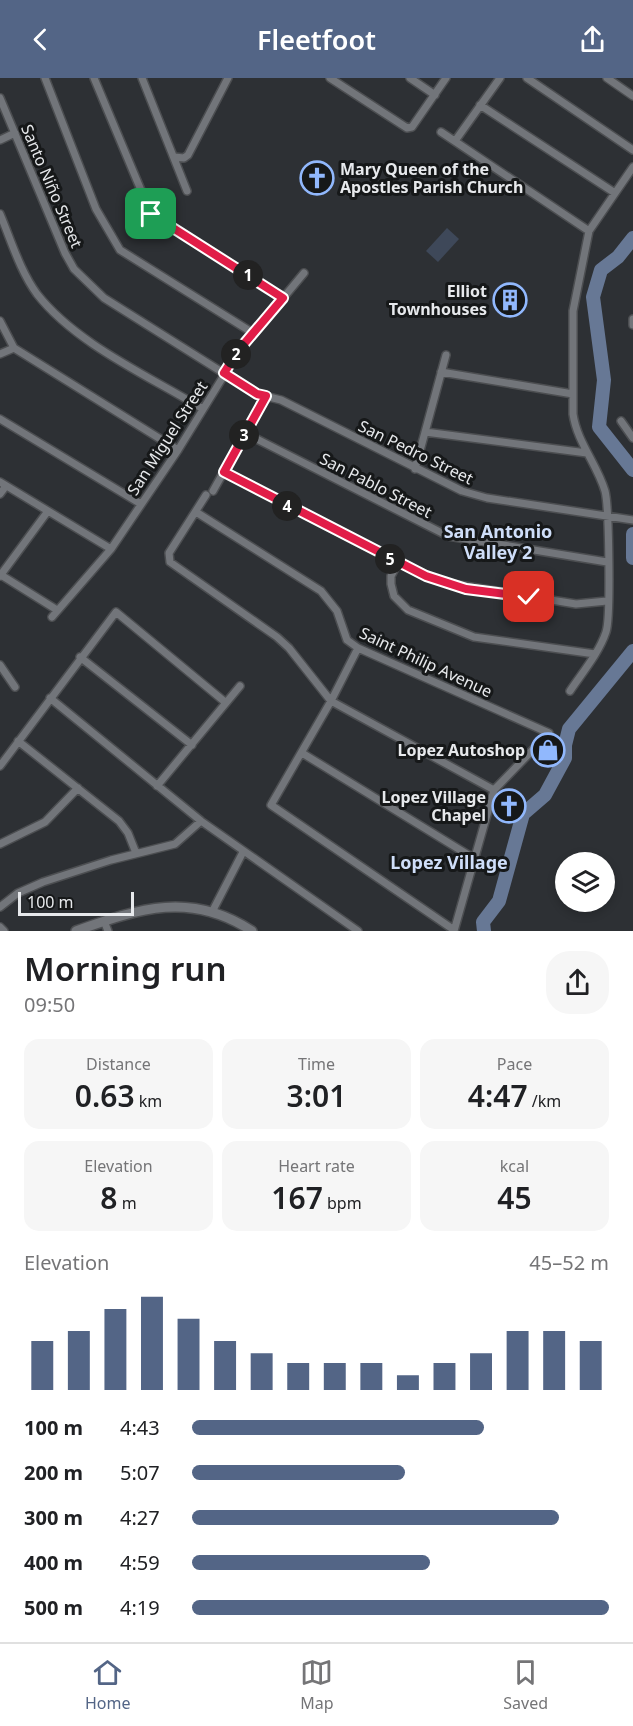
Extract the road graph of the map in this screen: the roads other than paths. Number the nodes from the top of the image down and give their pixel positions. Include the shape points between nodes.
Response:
1 (45, 78) edge
2 (94, 78) edge
3 (142, 78) edge
4 (228, 78) edge
5 (330, 78) edge
6 (410, 78) edge
7 (446, 78) edge
8 (500, 78) edge
9 (527, 78) edge
10 (607, 78) edge
11 (435, 95) junction
12 (633, 96) edge
13 (0, 98) edge
14 (480, 105) junction
15 (441, 132) dead end
16 (15, 133) junction
17 (0, 140) edge
18 (455, 141) junction
19 (633, 150) edge
20 (174, 157) junction
21 (633, 167) edge
22 (187, 191) dead end
23 (615, 193) junction
24 (0, 214) edge
25 (589, 231) junction
26 (304, 273) dead end
27 (283, 298) junction
28 (633, 319) edge
29 (0, 321) edge
30 (633, 325) edge
31 (253, 333) junction
32 (14, 348) junction
33 (0, 354) edge
34 (446, 355) dead end
35 (441, 372) junction
36 (224, 373) junction
37 (573, 394) junction
38 (266, 396) junction
39 (204, 409) junction
40 (0, 419) edge
41 (621, 421) dead end
42 (425, 432) junction
43 (245, 433) junction
44 (633, 438) edge
45 (178, 450) junction
46 (587, 453) junction
47 (415, 469) junction
48 (224, 472) junction
49 (3, 484) edge
50 (0, 494) edge
51 (141, 504) junction
52 (48, 511) junction
53 (196, 512) junction
54 (608, 515) junction
55 (632, 520) edge
56 (111, 549) junction
57 (607, 562) junction
58 (398, 563) junction
59 (0, 575) edge
60 (607, 601) junction
61 (358, 648) junction
62 (595, 654) junction
63 (80, 657) junction
64 (0, 664) edge
65 (240, 686) dead end
66 (15, 687) dead end
67 (570, 691) dead end
68 (50, 698) junction
69 (331, 701) junction
70 (225, 702) junction
71 (18, 741) junction
72 (192, 745) junction
73 (302, 753) junction
74 (0, 766) edge
75 (157, 786) junction
76 (78, 788) junction
77 (494, 790) junction
78 (201, 821) junction
79 (0, 844) edge
80 (243, 852) junction
81 (136, 853) junction
82 (475, 859) junction
83 (0, 907) edge
84 (212, 912) junction
85 (104, 921) junction
86 (0, 927) edge
87 (4, 931) edge
88 (76, 931) edge
89 (108, 931) edge
90 (252, 931) edge
91 (357, 931) edge
92 (454, 931) edge

1 - 31 street via 96,209 120,250
2 - 27 street via 151,214
3 - 20 street
4 - 20 street via 188,154 184,158
5 - 11 street via 410,128
6 - 11 street
7 - 11 street
8 - 14 street
9 - 19 street
10 - 12 street
13 - 16 street, Santo Niño Street
14 - 18 street
14 - 23 street
15 - 18 street
16 - 17 street
16 - 36 street, Santo Niño Street via 74,269 104,298
18 - 25 street
20 - 22 street
21 - 23 street
23 - 25 street
24 - 39 street via 26,276 54,314 84,338
25 - 37 street via 574,301
26 - 27 street, San Miguel Street
27 - 31 street, San Miguel Street
28 - 30 street
29 - 32 street
31 - 36 street, San Miguel Street
32 - 33 street
32 - 45 street
34 - 35 street
35 - 37 street
35 - 42 street
36 - 38 street, Santo Niño Street
36 - 39 street, San Miguel Street
37 - 46 street via 576,428
38 - 43 street
38 - 47 street, San Pedro Street via 281,400
39 - 45 street, San Miguel Street
40 - 51 street
41 - 44 street
42 - 46 street
42 - 47 street
43 - 48 street
43 - 57 street, San Pablo Street via 448,536
45 - 51 street, San Miguel Street
46 - 54 street via 605,492
47 - 54 street, San Pedro Street via 471,495
48 - 53 street
48 - 58 street
49 - 50 street
49 - 52 street
51 - 56 street, San Miguel Street
52 - 56 street
52 - 59 street
53 - 61 street, Saint Philip Avenue via 321,591 337,611 347,640
53 - 69 street via 169,553 170,562 277,637
54 - 55 street, San Pedro Street
54 - 57 street
56 - 59 street, San Miguel Street via 55,614
57 - 60 street
58 - 60 street via 466,589 576,604
58 - 62 street via 391,584 394,596 408,610 474,637
60 - 62 street via 608,625
61 - 69 street
61 - 77 street, Saint Philip Avenue via 549,733
62 - 67 street
63 - 68 street
63 - 70 street via 116,612
63 - 72 street
64 - 66 street
65 - 70 street
68 - 71 street
68 - 75 street
69 - 73 street
69 - 77 street
70 - 72 street
71 - 74 street
71 - 76 street
72 - 75 street
73 - 82 street
73 - 92 street via 271,805
75 - 78 street
76 - 79 street via 45,822
76 - 81 street via 124,826
77 - 82 street
78 - 80 street
78 - 81 street via 175,844
80 - 84 street
80 - 91 street
81 - 83 street via 29,888
82 - 92 street
84 - 85 street via 156,906
84 - 90 street
85 - 88 street
85 - 89 street
86 - 87 street

